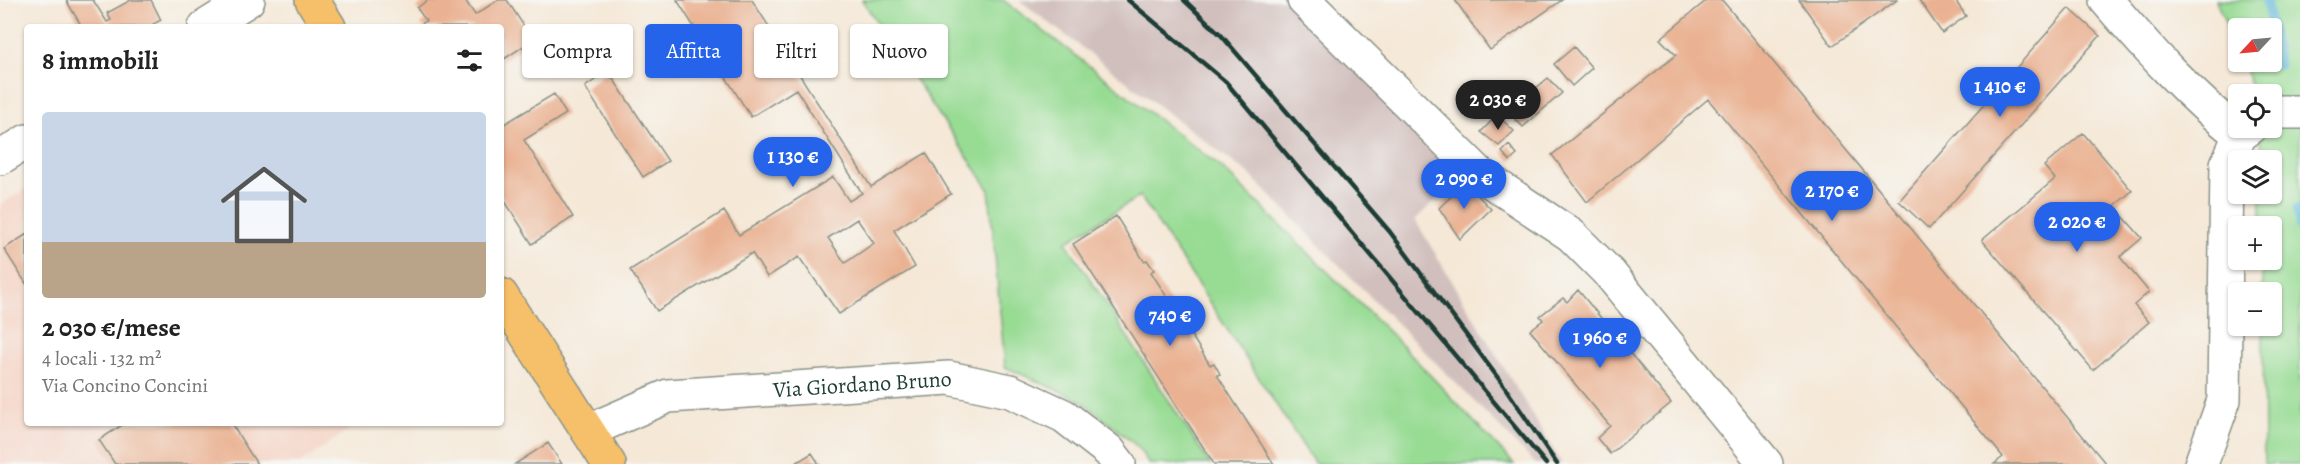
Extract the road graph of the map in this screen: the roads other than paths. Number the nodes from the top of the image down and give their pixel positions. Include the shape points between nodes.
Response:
1 (248, 0) edge
2 (312, 0) edge
3 (1304, 0) edge
4 (2106, 0) edge
5 (211, 24) edge
6 (327, 24) edge
7 (2282, 112) edge
8 (2300, 112) edge
9 (2228, 121) edge
10 (2241, 138) edge
11 (24, 143) edge
12 (0, 158) edge
13 (504, 300) edge
14 (588, 431) junction
15 (609, 464) edge
16 (1119, 464) edge
17 (1766, 464) edge
18 (2200, 464) edge

1 - 5 street
2 - 6 main road
3 - 17 street via 1481,175 1620,264
4 - 9 street via 2206,109
7 - 8 street
10 - 18 street via 2227,164 2224,400
11 - 12 street
13 - 14 main road
14 - 15 main road
14 - 16 street, Via Giordano Bruno via 668,396 949,378 1010,391 1064,416 1109,451

